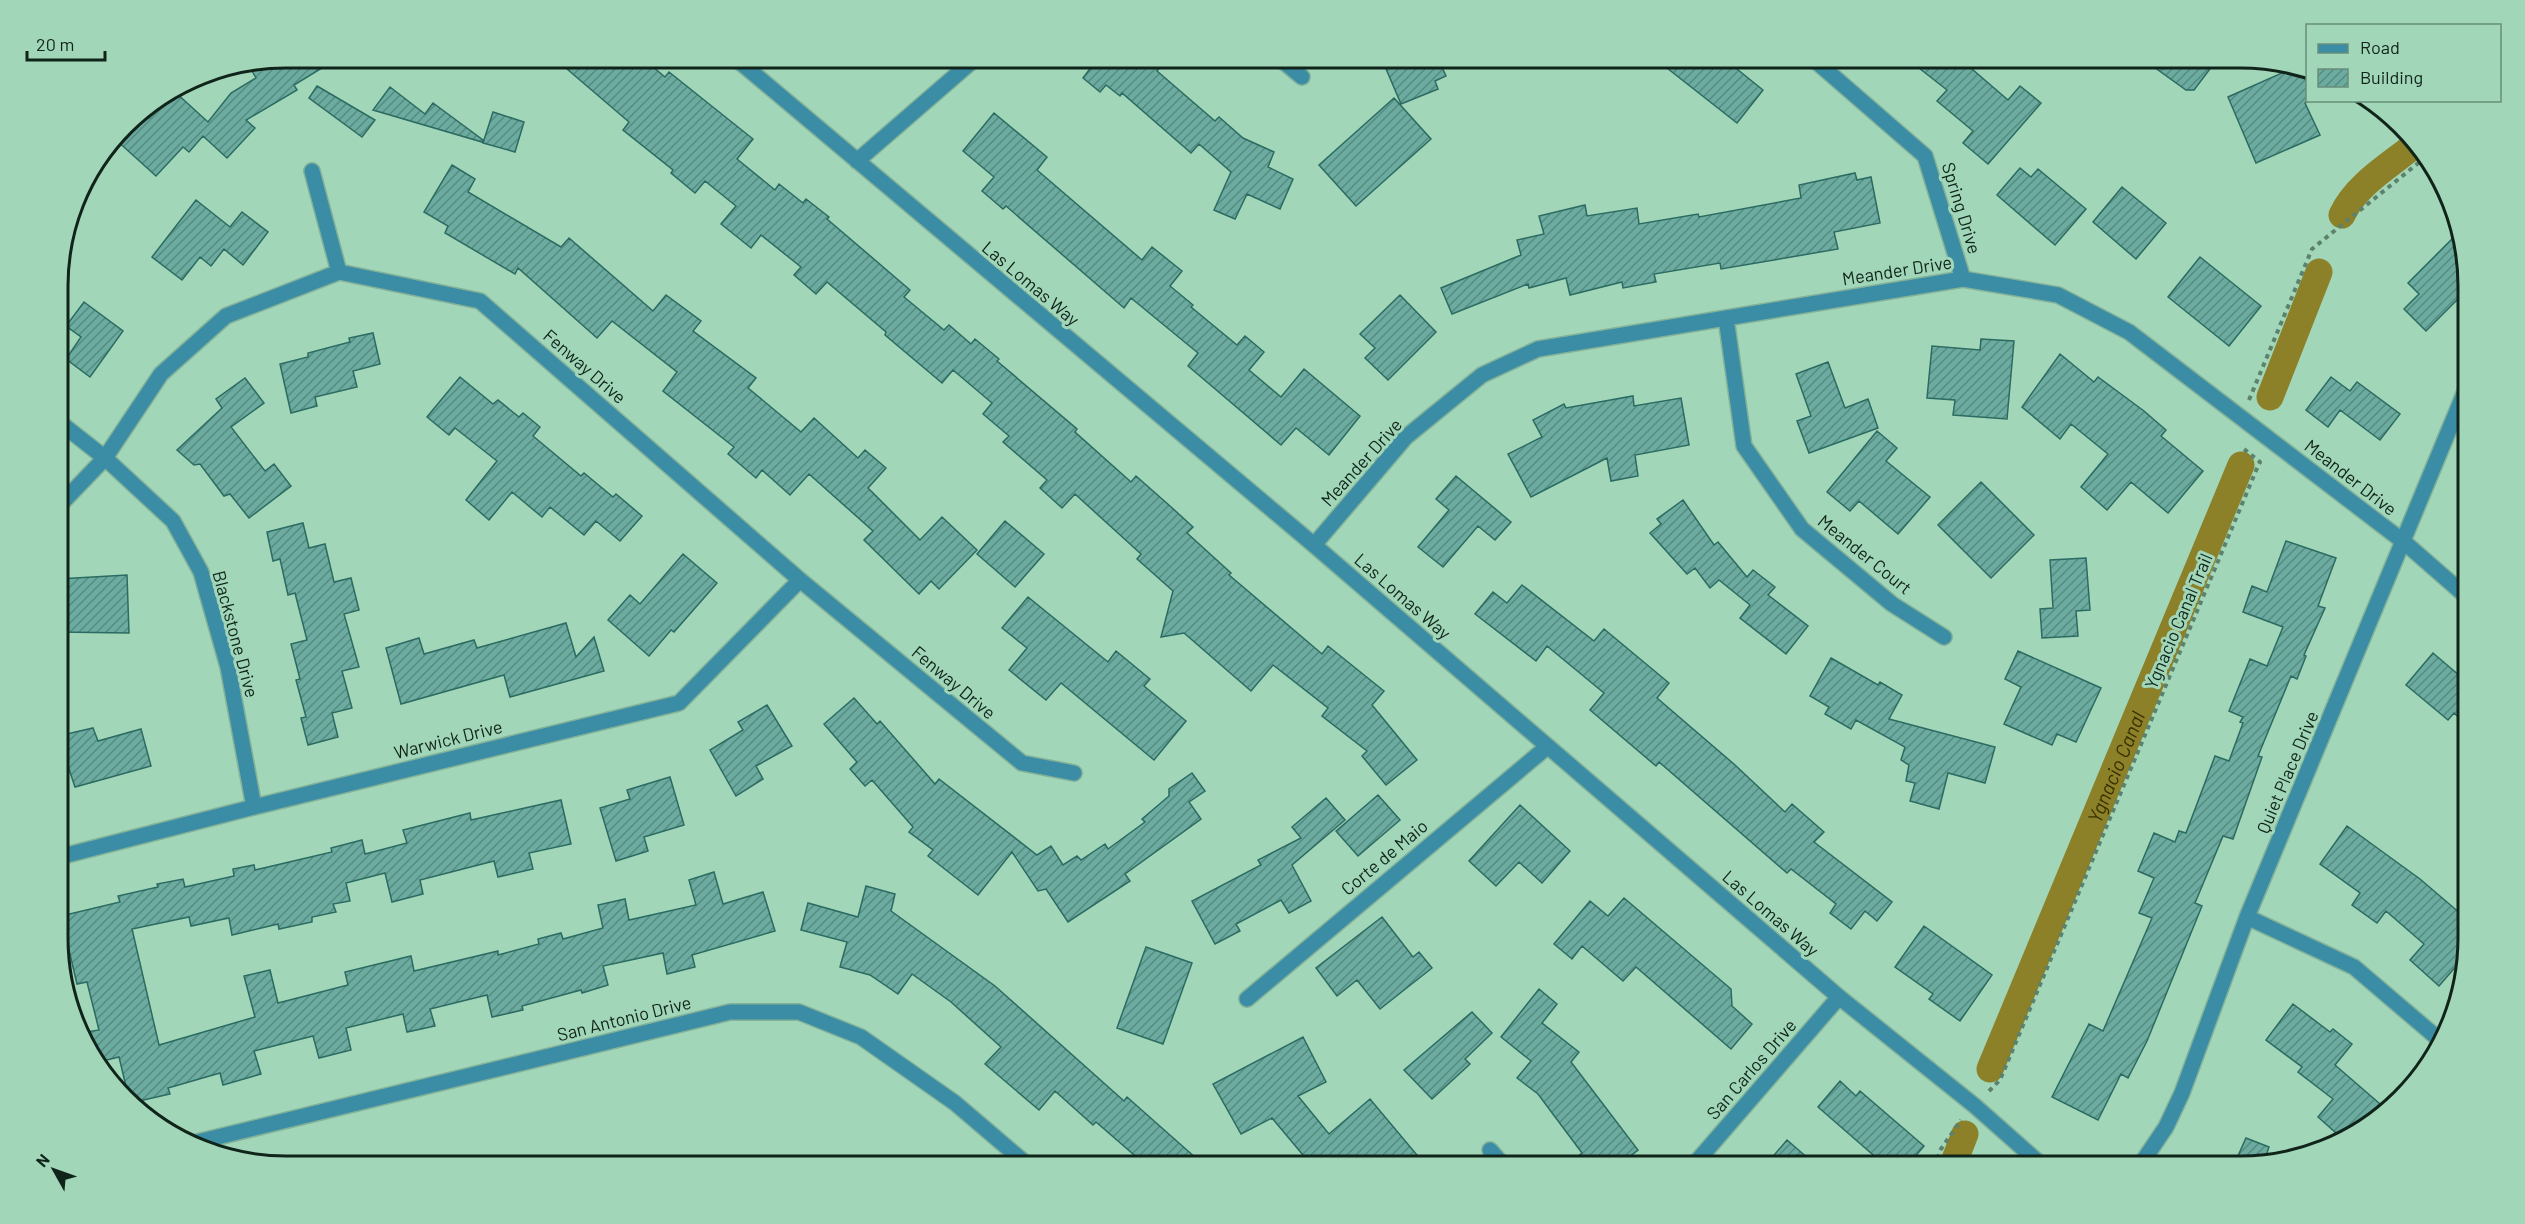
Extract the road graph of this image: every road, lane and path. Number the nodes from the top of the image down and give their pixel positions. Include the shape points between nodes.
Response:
1 (747, 68) edge
2 (964, 68) edge
3 (1291, 68) edge
4 (1824, 68) edge
5 (1302, 77) dead end
6 (857, 161) junction
7 (2419, 162) edge
8 (312, 171) dead end
9 (339, 272) junction
10 (1964, 279) junction
11 (1726, 318) junction
12 (2458, 409) edge
13 (2242, 417) junction
14 (68, 429) edge
15 (2243, 448) dead end
16 (105, 458) junction
17 (68, 497) edge
18 (2404, 543) junction
19 (1314, 545) junction
20 (800, 579) junction
21 (2458, 589) edge
22 (1944, 636) dead end
23 (1547, 747) junction
24 (1074, 773) dead end
25 (254, 807) junction
26 (68, 855) edge
27 (2247, 916) junction
28 (1839, 997) junction
29 (1247, 999) dead end
30 (2435, 1036) edge
31 (1975, 1106) junction
32 (203, 1141) edge
33 (1490, 1150) dead end
34 (1017, 1156) edge
35 (1495, 1156) edge
36 (1702, 1156) edge
37 (1940, 1156) edge
38 (2032, 1156) edge
39 (2146, 1156) edge

1 - 6 street, Las Lomas Way
2 - 6 street
3 - 5 street
4 - 10 street, Spring Drive via 1925,156
6 - 19 street, Las Lomas Way
7 - 13 path via 2312,249
8 - 9 street
9 - 16 street via 226,316 161,374
9 - 20 street, Fenway Drive via 480,301
10 - 11 street, Meander Drive
10 - 13 street, Meander Drive via 2058,296 2128,332
11 - 19 street, Meander Drive via 1538,349 1482,375 1406,437
11 - 22 street, Meander Court via 1744,446 1802,528 1892,604
12 - 18 street, Quiet Place Drive
13 - 18 street, Meander Drive
14 - 16 street, Blackstone Drive
15 - 31 path, Ygnacio Canal Trail via 2260,462 2000,1080
16 - 17 street
16 - 25 street, Blackstone Drive via 173,521 201,572 228,667
18 - 21 street, Meander Drive
18 - 27 street, Quiet Place Drive
19 - 23 street, Las Lomas Way
20 - 24 street, Fenway Drive via 1022,763
20 - 25 street, Warwick Drive via 679,703
23 - 28 street, Las Lomas Way
23 - 29 street, Corte de Maio
25 - 26 street, Warwick Drive
27 - 30 street via 2354,967
27 - 39 street, Quiet Place Drive via 2182,1093
28 - 31 street, Las Lomas Way
28 - 36 street, San Carlos Drive
31 - 37 path, Ygnacio Canal Trail via 1955,1125
31 - 38 street, Las Lomas Way
32 - 34 street, San Antonio Drive via 730,1012 799,1012 861,1037 954,1103
33 - 35 street

